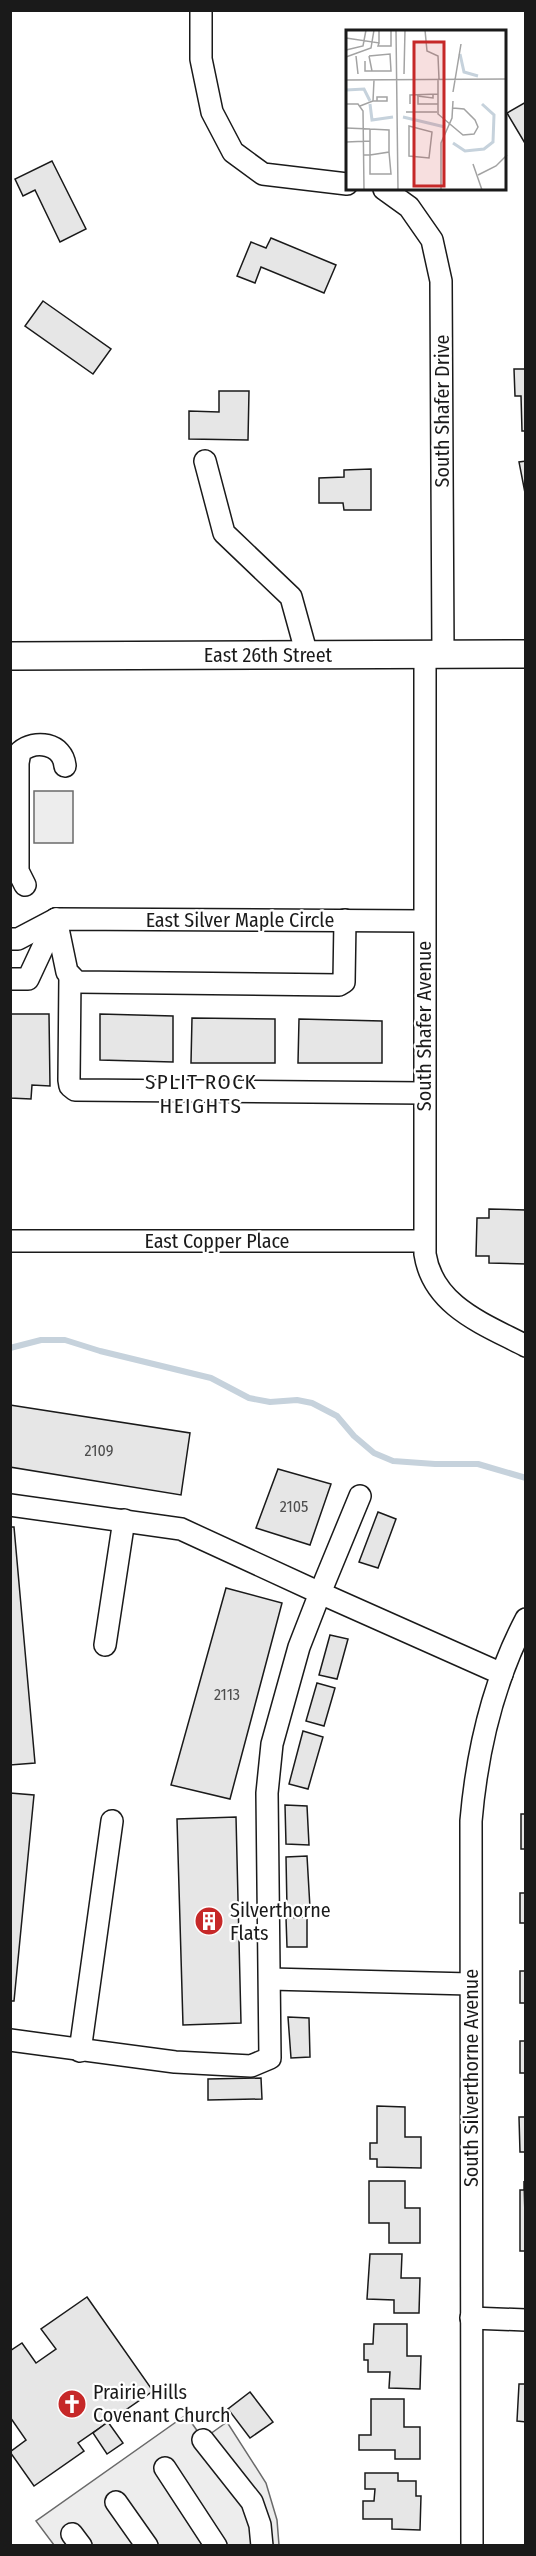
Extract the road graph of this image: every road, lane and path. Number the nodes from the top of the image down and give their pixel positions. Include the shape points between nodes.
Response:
1 (201, 10) edge
2 (346, 184) edge
3 (385, 190) edge
4 (205, 461) dead end
5 (434, 654) junction
6 (525, 654) edge
7 (307, 655) junction
8 (10, 656) edge
9 (65, 766) dead end
10 (25, 885) dead end
11 (56, 919) junction
12 (345, 920) junction
13 (424, 921) junction
14 (10, 939) edge
15 (70, 975) junction
16 (10, 979) edge
17 (424, 1094) junction
18 (10, 1241) edge
19 (424, 1241) junction
20 (525, 1346) edge
21 (360, 1496) dead end
22 (10, 1505) edge
23 (124, 1520) junction
24 (320, 1593) junction
25 (525, 1619) edge
26 (105, 1645) dead end
27 (502, 1674) junction
28 (112, 1821) dead end
29 (270, 1979) junction
30 (470, 1984) junction
31 (10, 2040) edge
32 (81, 2051) junction
33 (471, 2318) junction
34 (525, 2320) edge
35 (203, 2440) dead end
36 (165, 2468) dead end
37 (116, 2502) dead end
38 (147, 2546) edge
39 (216, 2546) edge
40 (262, 2546) edge
41 (472, 2546) edge

1 - 2 street via 201,59 212,112 232,152 263,174
3 - 5 street, South Shafer Drive via 409,207 432,240 441,281
4 - 7 street via 224,533 291,597
5 - 6 main road, East 26th Street
5 - 7 main road, East 26th Street
5 - 13 street, South Shafer Avenue
7 - 8 main road, East 26th Street
9 - 10 street via 61,754 49,745 30,745 20,752 18,871
11 - 12 street, East Silver Maple Circle
11 - 14 street via 18,939
11 - 15 street
11 - 16 street via 28,979
12 - 13 street, East Silver Maple Circle
12 - 15 street via 345,972 344,982 339,985 87,984
13 - 17 street, South Shafer Avenue
15 - 17 street via 69,1080 75,1090
17 - 19 street, South Shafer Avenue
18 - 19 street, East Copper Place
19 - 20 street, South Shafer Avenue via 427,1268 442,1293 471,1317
21 - 24 street
22 - 23 street
23 - 24 street via 181,1529
23 - 26 street
24 - 27 street
24 - 29 street via 299,1647 272,1744 267,1794
25 - 27 street, South Silverthorne Avenue
27 - 30 street, South Silverthorne Avenue via 486,1727 474,1789
28 - 32 street
29 - 30 street
29 - 32 street via 270,2058 251,2066
30 - 33 street, South Silverthorne Avenue
31 - 32 street
33 - 34 street
33 - 41 street, South Silverthorne Avenue
35 - 40 street via 252,2502
36 - 39 street
37 - 38 street

